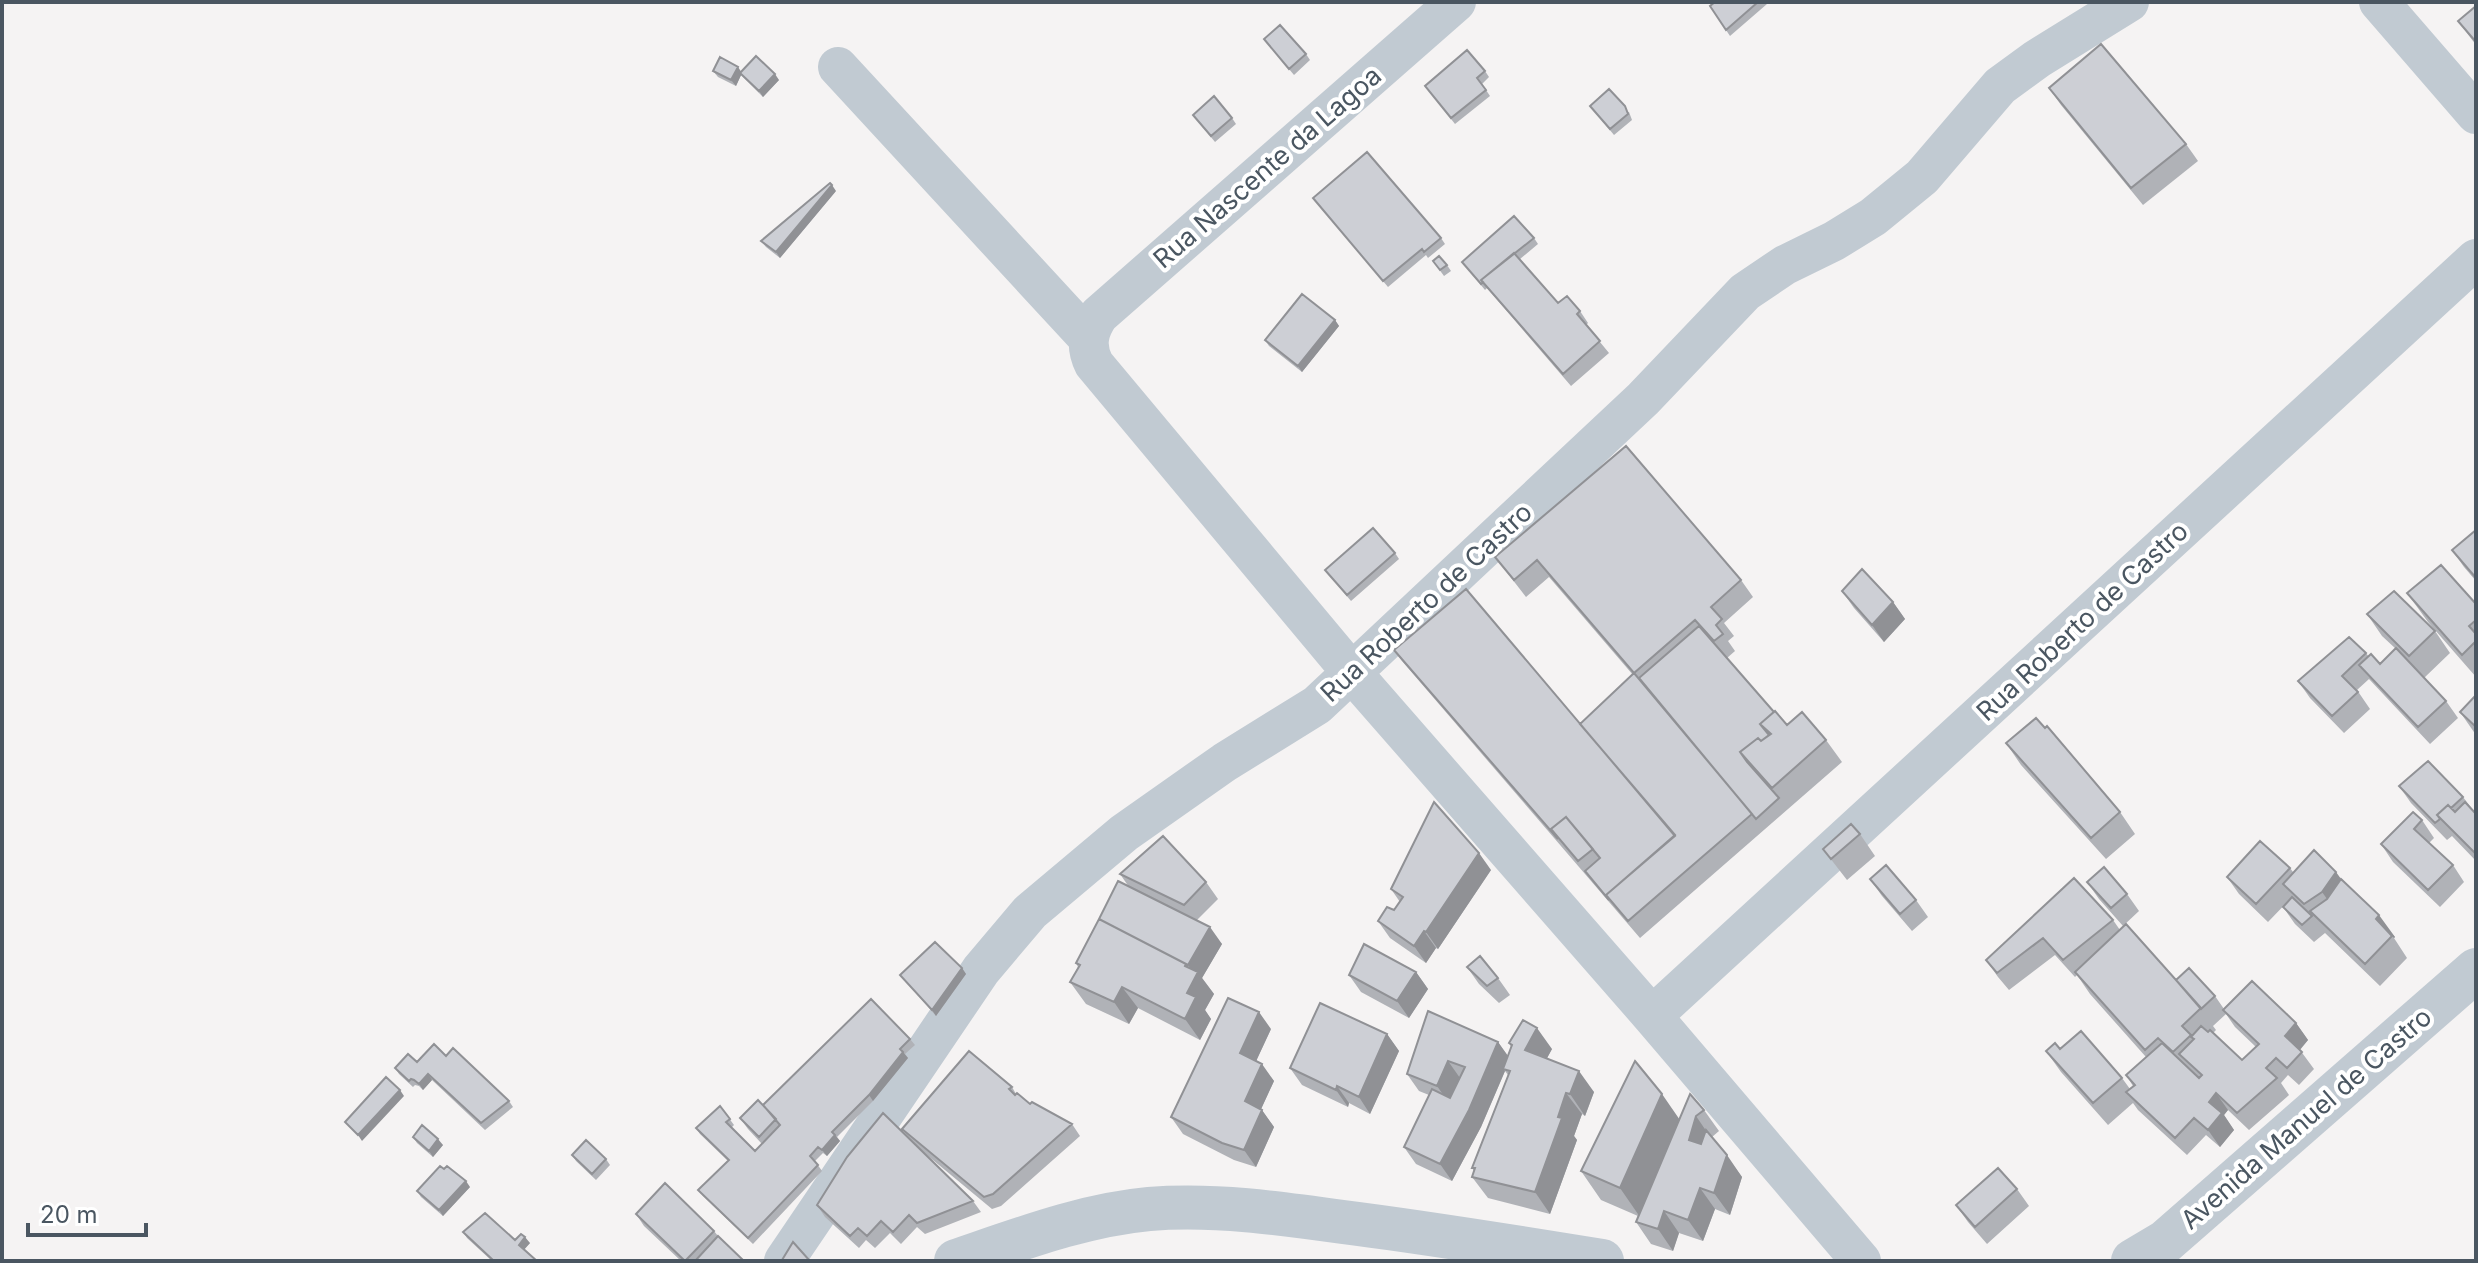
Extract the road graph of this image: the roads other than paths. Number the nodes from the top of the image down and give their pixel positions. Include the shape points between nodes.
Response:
1 (1456, 2) edge
2 (2129, 2) edge
3 (2379, 2) edge
4 (838, 67) dead end
5 (2476, 114) edge
6 (2476, 259) edge
7 (1089, 339) junction
8 (1353, 674) junction
9 (2476, 970) edge
10 (1652, 1016) junction
11 (784, 1261) edge
12 (956, 1261) edge
13 (1602, 1261) edge
14 (1861, 1261) edge
15 (2133, 1261) edge

1 - 7 street, Rua Nascente da Lagoa via 1099,315
2 - 8 street, Rua Roberto de Castro via 2000,86 1922,177 1873,217 1745,292 1643,399
3 - 5 street
4 - 7 street
6 - 10 street, Rua Roberto de Castro
7 - 8 street via 1094,364
8 - 10 street
8 - 11 street, Rua Roberto de Castro via 1317,705 1124,833 1030,912 981,970
9 - 15 street, Avenida Manuel de Castro via 2165,1242
10 - 14 street
12 - 13 street via 1093,1218 1189,1208 1263,1211

